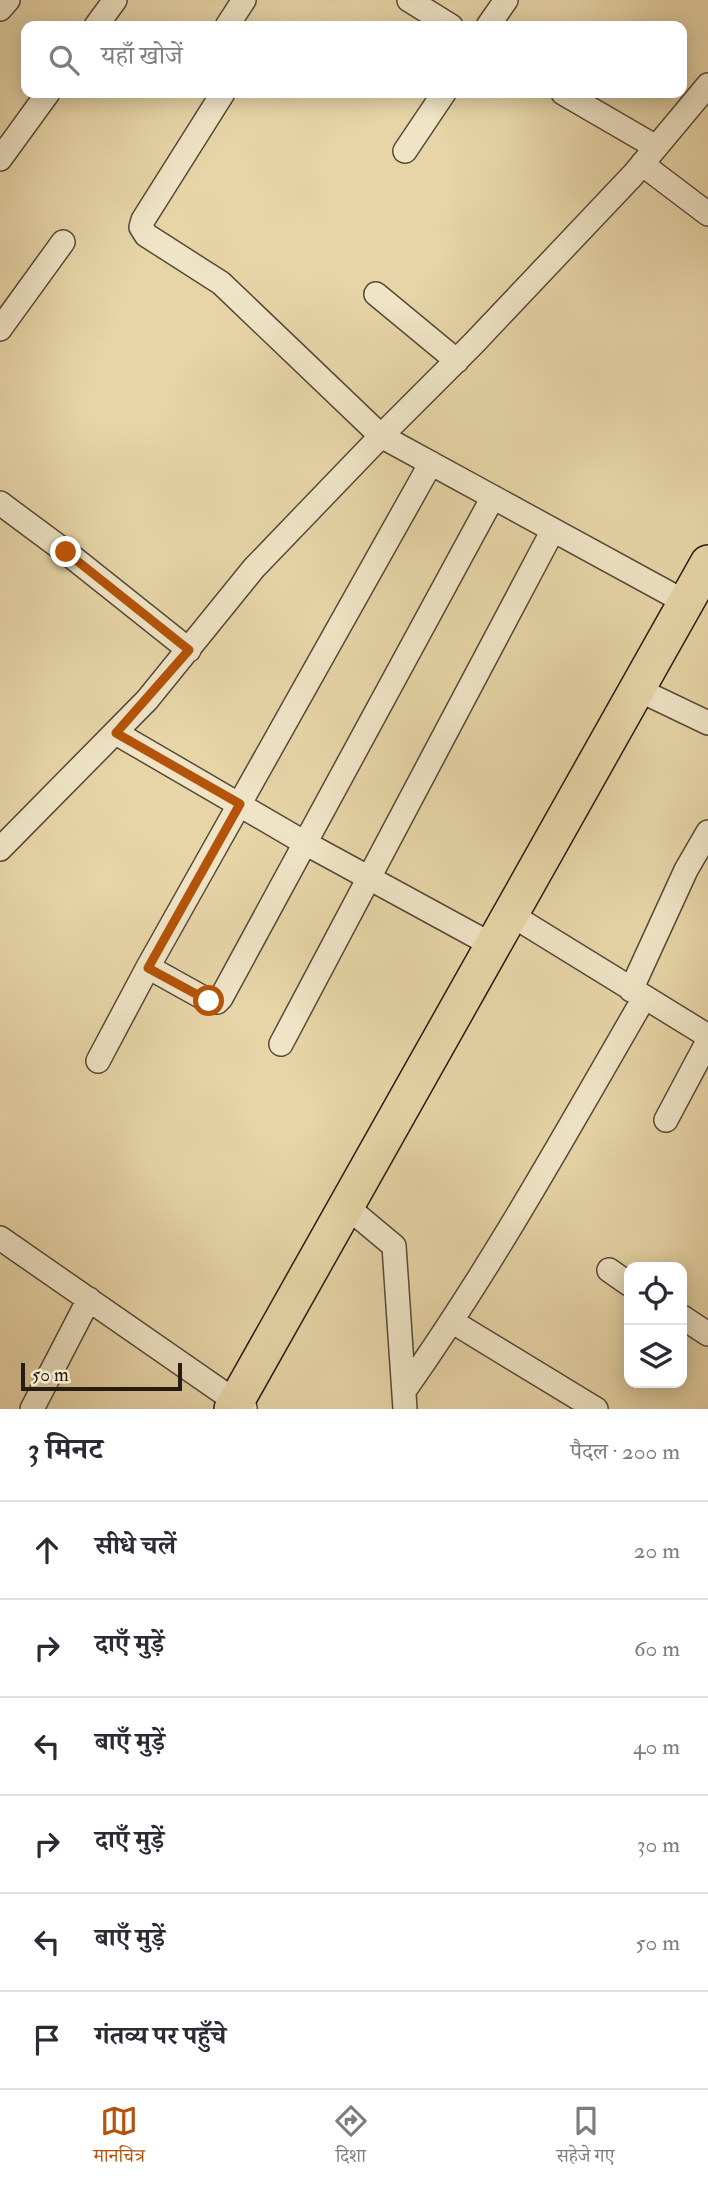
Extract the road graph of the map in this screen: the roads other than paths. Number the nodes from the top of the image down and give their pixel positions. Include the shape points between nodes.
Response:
1 (8, 0) edge
2 (244, 0) edge
3 (409, 0) edge
4 (506, 0) edge
5 (0, 9) edge
6 (230, 21) edge
7 (443, 21) edge
8 (491, 21) edge
9 (708, 85) edge
10 (44, 98) edge
11 (220, 98) edge
12 (441, 98) edge
13 (570, 98) edge
14 (405, 151) dead end
15 (649, 156) junction
16 (0, 159) edge
17 (708, 214) edge
18 (64, 242) dead end
19 (376, 294) dead end
20 (0, 329) edge
21 (457, 360) junction
22 (381, 436) junction
23 (431, 463) junction
24 (493, 497) junction
25 (0, 503) edge
26 (553, 530) junction
27 (708, 563) edge
28 (685, 602) junction
29 (189, 650) junction
30 (636, 689) junction
31 (708, 723) edge
32 (116, 733) junction
33 (240, 804) junction
34 (708, 832) edge
35 (305, 843) junction
36 (0, 849) edge
37 (369, 878) junction
38 (510, 914) junction
39 (492, 945) junction
40 (148, 968) junction
41 (638, 994) junction
42 (708, 1039) edge
43 (281, 1044) dead end
44 (98, 1061) dead end
45 (666, 1120) dead end
46 (346, 1206) junction
47 (0, 1238) edge
48 (609, 1270) dead end
49 (624, 1280) edge
50 (89, 1299) junction
51 (687, 1320) edge
52 (453, 1322) junction
53 (708, 1334) edge
54 (405, 1400) edge
55 (238, 1406) edge
56 (32, 1409) edge
57 (596, 1409) edge

1 - 5 street
2 - 6 street
3 - 7 street
4 - 8 street
9 - 15 street
10 - 16 street
11 - 22 street via 141,227 146,235 221,283
12 - 14 street
13 - 15 street
15 - 17 street
15 - 21 street
18 - 20 street
19 - 21 street
21 - 22 street
22 - 23 street
22 - 29 street via 254,568
23 - 24 street
23 - 33 street
24 - 26 street
24 - 35 street
25 - 29 street
26 - 28 street
26 - 37 street
27 - 28 highway
28 - 30 highway
29 - 32 street
30 - 31 street
30 - 38 highway
32 - 33 street
32 - 36 street
33 - 35 street
33 - 40 street
34 - 41 street via 686,870
35 - 37 street
35 - 40 street via 217,1002
37 - 39 street
37 - 43 street
38 - 39 highway
38 - 41 street
39 - 46 highway
40 - 44 street
41 - 42 street
41 - 52 street via 501,1245
42 - 45 street
46 - 54 street via 394,1246
46 - 55 highway
47 - 50 street
48 - 49 street
50 - 55 street
50 - 56 street
51 - 53 street
52 - 54 street
52 - 57 street

